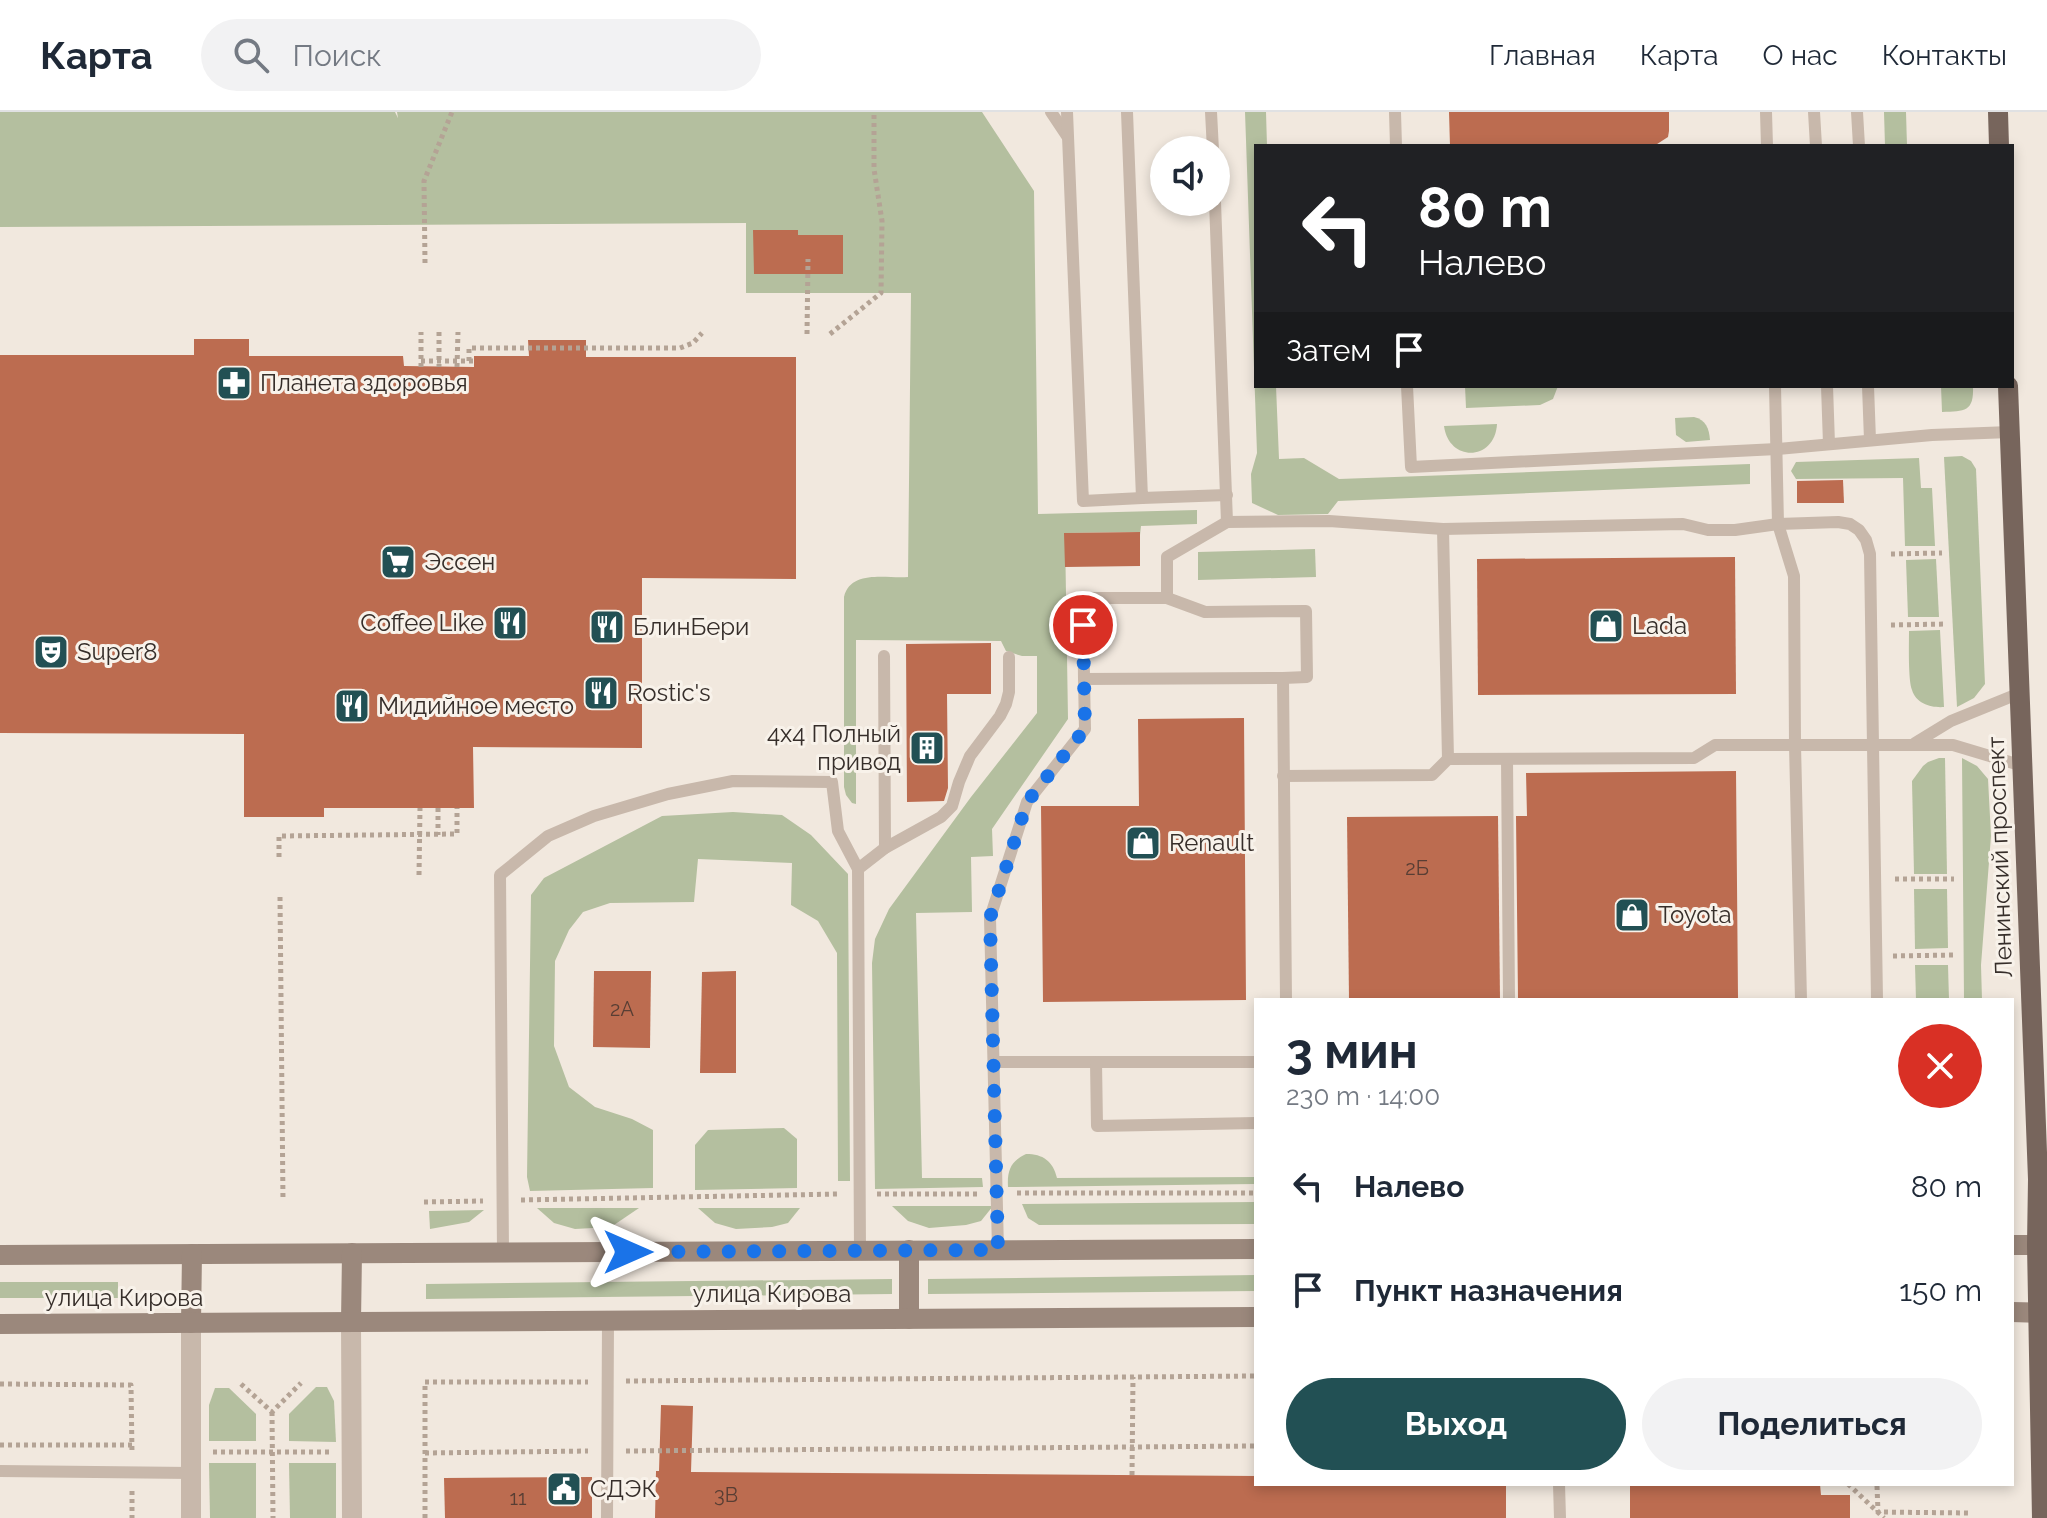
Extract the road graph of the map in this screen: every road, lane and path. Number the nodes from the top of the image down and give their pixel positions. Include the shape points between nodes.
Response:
1 (452, 112) edge
2 (874, 112) edge
3 (1051, 112) edge
4 (1067, 112) edge
5 (1127, 112) edge
6 (1211, 112) edge
7 (1395, 112) edge
8 (1766, 112) edge
9 (1814, 112) edge
10 (1857, 112) edge
11 (1998, 112) edge
12 (1212, 136) edge
13 (1069, 139) junction
14 (1396, 144) edge
15 (1767, 144) edge
16 (1816, 144) edge
17 (1859, 144) edge
18 (1999, 144) edge
19 (1216, 216) edge
20 (808, 259) dead end
21 (425, 263) dead end
22 (421, 332) dead end
23 (439, 332) dead end
24 (458, 332) dead end
25 (702, 333) dead end
26 (807, 334) dead end
27 (830, 334) dead end
28 (439, 364) junction
29 (457, 364) junction
30 (1407, 388) edge
31 (1775, 388) edge
32 (1827, 388) edge
33 (1868, 388) edge
34 (2008, 388) edge
35 (2010, 432) junction
36 (1870, 440) junction
37 (1829, 444) junction
38 (1777, 449) junction
39 (1227, 495) junction
40 (1142, 498) junction
41 (1227, 522) junction
42 (1778, 524) junction
43 (1443, 529) junction
44 (1942, 553) dead end
45 (1870, 554) junction
46 (1167, 598) junction
47 (1908, 624) dead end
48 (1946, 624) dead end
49 (884, 656) dead end
50 (1009, 657) dead end
51 (1283, 678) junction
52 (1084, 679) junction
53 (2020, 693) junction
54 (1795, 745) junction
55 (1873, 745) junction
56 (1912, 745) junction
57 (1448, 759) junction
58 (1507, 759) junction
59 (2023, 766) junction
60 (1283, 776) junction
61 (420, 808) dead end
62 (438, 808) dead end
63 (457, 808) dead end
64 (419, 835) junction
65 (438, 835) junction
66 (885, 848) junction
67 (279, 857) dead end
68 (858, 869) junction
69 (419, 875) dead end
70 (1876, 879) junction
71 (1954, 879) dead end
72 (280, 897) dead end
73 (1956, 955) dead end
74 (1877, 956) junction
75 (1286, 998) edge
76 (1509, 998) edge
77 (1801, 998) edge
78 (1877, 998) edge
79 (994, 1062) junction
80 (1096, 1062) junction
81 (1254, 1062) edge
82 (1254, 1123) edge
83 (283, 1201) dead end
84 (2014, 1245) edge
85 (2042, 1245) edge
86 (1254, 1249) edge
87 (909, 1250) junction
88 (998, 1250) junction
89 (860, 1251) junction
90 (503, 1252) junction
91 (352, 1253) junction
92 (192, 1254) junction
93 (0, 1255) edge
94 (2014, 1312) edge
95 (2042, 1313) edge
96 (1254, 1317) edge
97 (909, 1319) junction
98 (608, 1321) junction
99 (351, 1322) junction
100 (191, 1323) junction
101 (0, 1324) edge
102 (1254, 1376) edge
103 (1133, 1377) junction
104 (608, 1382) junction
105 (301, 1383) dead end
106 (0, 1384) edge
107 (241, 1384) dead end
108 (131, 1385) dead end
109 (272, 1412) junction
110 (0, 1445) edge
111 (132, 1445) dead end
112 (1254, 1446) edge
113 (1132, 1447) junction
114 (608, 1451) junction
115 (212, 1452) dead end
116 (272, 1452) junction
117 (332, 1452) dead end
118 (425, 1453) junction
119 (0, 1471) edge
120 (191, 1473) junction
121 (1132, 1475) dead end
122 (1559, 1486) edge
123 (1850, 1486) edge
124 (1877, 1486) edge
125 (1878, 1512) junction
126 (1968, 1513) dead end
127 (191, 1518) edge
128 (273, 1518) edge
129 (352, 1518) edge
130 (425, 1518) edge
131 (607, 1518) edge
132 (1560, 1518) edge
133 (1884, 1518) edge
134 (2042, 1518) edge

1 - 21 path via 424,181
2 - 27 path via 881,293
3 - 13 lane
4 - 13 lane
5 - 40 lane
6 - 12 lane
7 - 14 lane
8 - 15 lane
9 - 16 lane
10 - 17 lane
11 - 18 main road
13 - 40 lane via 1083,501
19 - 39 lane
20 - 26 path
22 - 28 path via 421,364
23 - 28 path
24 - 29 path
25 - 29 path via 680,348 469,348 472,361
28 - 29 path
30 - 38 lane via 1411,467
31 - 38 lane
32 - 37 lane
33 - 36 lane
34 - 35 main road, Ленинский проспект
35 - 36 lane
35 - 53 main road, Ленинский проспект
36 - 37 lane
37 - 38 lane
38 - 42 lane
39 - 40 lane
39 - 41 lane
41 - 43 lane via 1329,521
41 - 46 lane via 1167,557
42 - 43 lane via 1735,530 1683,524
42 - 45 lane via 1850,524 1866,540
42 - 54 lane via 1794,576
43 - 57 lane
44 - 45 path
45 - 55 lane
46 - 51 lane via 1205,612 1306,611 1307,677
46 - 52 lane via 1083,598
47 - 48 path
49 - 66 lane
50 - 66 lane via 1006,704 970,756 952,806
51 - 52 lane
51 - 60 lane
52 - 79 lane via 1085,729 1027,802 990,918
53 - 56 lane via 1951,721
53 - 59 main road, Ленинский проспект
54 - 55 lane
54 - 58 lane via 1715,745 1694,758
54 - 77 lane
55 - 56 lane
55 - 70 lane
56 - 59 lane via 1953,745
57 - 58 lane
57 - 60 lane via 1432,775
58 - 76 lane
59 - 85 main road, Ленинский проспект
60 - 75 lane
61 - 64 path
62 - 65 path
63 - 65 path via 457,834
64 - 65 path
64 - 67 path via 279,836
64 - 69 path
66 - 68 lane
68 - 89 lane
68 - 90 lane via 838,831 832,782 733,781 594,816 548,836 500,875
70 - 71 path
70 - 74 lane
72 - 83 path
73 - 74 path
74 - 78 lane
79 - 80 lane
79 - 88 lane
80 - 81 lane
80 - 82 lane via 1097,1126
84 - 85 main road
85 - 95 main road, Ленинский проспект
86 - 88 main road, улица Кирова
87 - 88 main road, улица Кирова
87 - 89 main road, улица Кирова
87 - 97 main road
89 - 90 main road, улица Кирова
90 - 91 main road, улица Кирова
91 - 92 main road, улица Кирова
91 - 99 main road
92 - 93 main road, улица Кирова
92 - 100 main road
94 - 95 main road
95 - 134 main road, Ленинский проспект
96 - 97 main road, улица Кирова
97 - 98 main road, улица Кирова
98 - 99 main road, улица Кирова
98 - 104 lane
99 - 100 main road, улица Кирова
99 - 129 street
100 - 101 main road, улица Кирова
100 - 120 street
102 - 103 path
103 - 104 path
103 - 113 path
104 - 114 lane
104 - 118 path via 425,1382
105 - 109 path
106 - 108 path
107 - 109 path
109 - 116 path
110 - 111 path
112 - 113 path
113 - 114 path
113 - 121 path
114 - 118 path
114 - 131 lane
115 - 116 path
116 - 117 path
116 - 128 path
118 - 130 path
119 - 120 lane
120 - 127 street
122 - 132 lane
123 - 125 path
124 - 125 path
125 - 126 path
125 - 133 path

